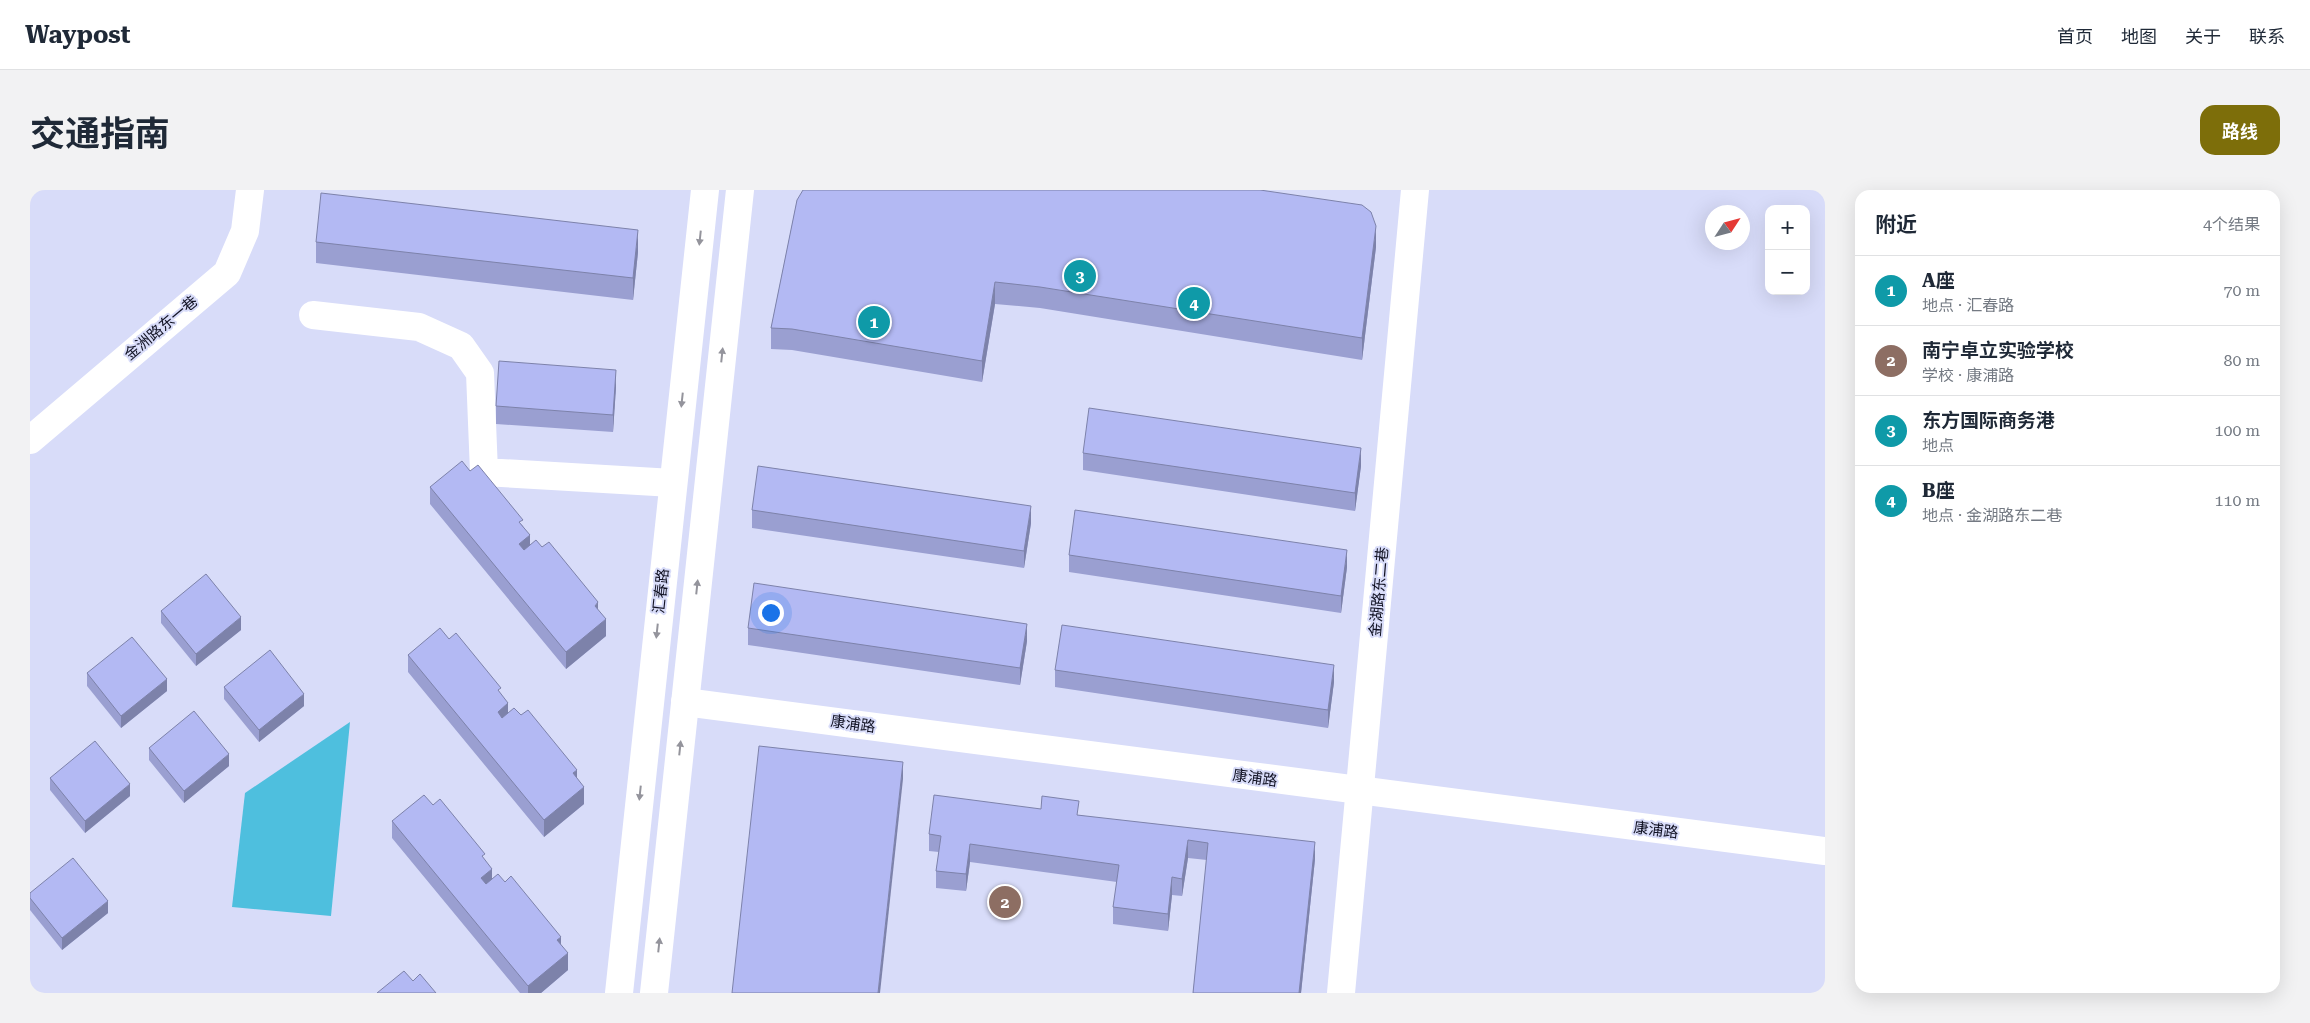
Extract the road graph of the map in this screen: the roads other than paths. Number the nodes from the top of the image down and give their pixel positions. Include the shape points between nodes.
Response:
1 (250, 190) edge
2 (705, 190) edge
3 (740, 190) edge
4 (1415, 190) edge
5 (313, 315) dead end
6 (30, 440) edge
7 (673, 483) junction
8 (685, 702) junction
9 (1360, 792) junction
10 (1825, 851) edge
11 (619, 993) edge
12 (654, 993) edge
13 (1341, 993) edge

1 - 6 street, 金洲路东一巷 via 245,231 227,273
2 -> 7 street, 汇春路
8 -> 3 street
4 - 9 street, 金湖路东二巷
5 - 7 street via 419,327 461,346 480,373 484,472
7 -> 11 street, 汇春路
8 - 9 street, 康浦路
12 -> 8 street
9 - 10 street, 康浦路
9 - 13 street, 金湖路东二巷

